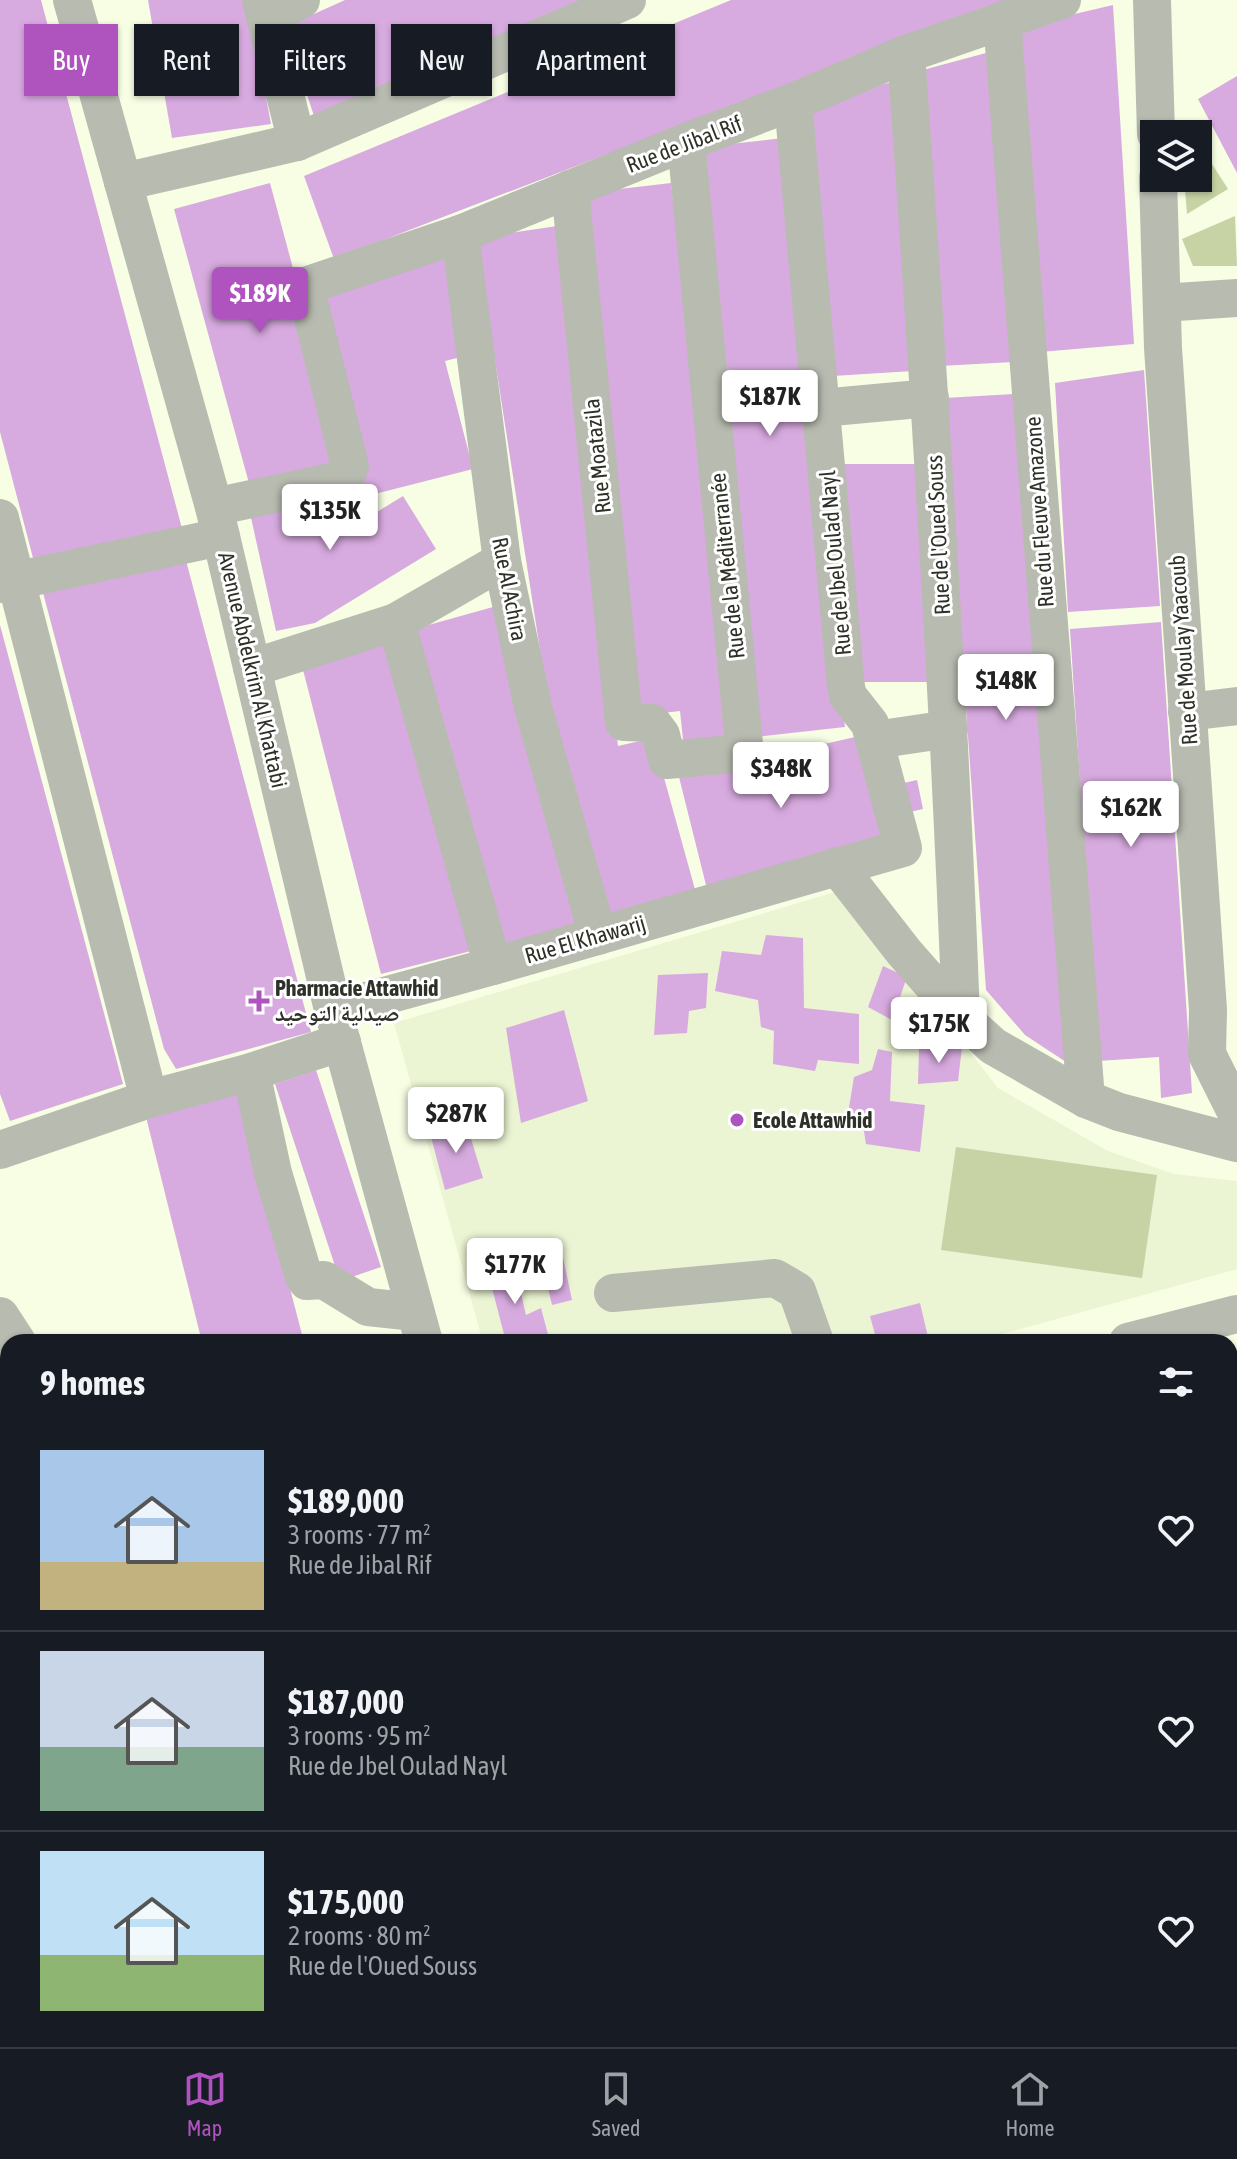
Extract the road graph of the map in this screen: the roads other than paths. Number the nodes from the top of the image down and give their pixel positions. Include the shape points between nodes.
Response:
1 (72, 0) edge
2 (301, 0) edge
3 (627, 0) edge
4 (1062, 0) edge
5 (1152, 0) edge
6 (263, 8) edge
7 (1002, 20) junction
8 (906, 54) junction
9 (793, 102) junction
10 (1156, 120) edge
11 (297, 142) junction
12 (686, 142) junction
13 (123, 182) junction
14 (570, 189) junction
15 (1158, 192) edge
16 (460, 234) junction
17 (1237, 298) edge
18 (1162, 303) junction
19 (930, 398) junction
20 (821, 408) junction
21 (0, 518) edge
22 (218, 522) junction
23 (502, 561) junction
24 (8, 582) edge
25 (396, 622) junction
26 (252, 668) junction
27 (1237, 706) edge
28 (1187, 712) junction
29 (624, 722) joint
30 (949, 729) junction
31 (875, 740) junction
32 (954, 833) junction
33 (903, 848) junction
34 (837, 866) junction
35 (598, 936) junction
36 (493, 966) junction
37 (1222, 1007) edge
38 (961, 1017) junction
39 (337, 1026) junction
40 (251, 1072) junction
41 (149, 1099) junction
42 (1086, 1099) junction
43 (1237, 1114) edge
44 (1237, 1143) edge
45 (0, 1150) edge
46 (613, 1293) dead end
47 (1237, 1314) edge
48 (0, 1316) edge
49 (420, 1327) edge
50 (12, 1334) edge
51 (812, 1334) edge
52 (1159, 1334) edge

1 - 13 street, Avenue Abdelkrim Al Khattabi
2 - 6 street
3 - 11 street
4 - 7 street, Rue de Jibal Rif
5 - 10 street
6 - 11 street
7 - 8 street, Rue de Jibal Rif
7 - 42 street, Rue du Fleuve Amazone
8 - 9 street, Rue de Jibal Rif
8 - 19 street, Rue de l'Oued Souss
9 - 12 street, Rue de Jibal Rif
9 - 20 street, Rue de Jbel Oulad Nayl
11 - 13 street
12 - 14 street, Rue de Jibal Rif
12 - 29 street, Rue de la Méditerranée via 744,744 733,754 667,760 658,728
13 - 22 street, Avenue Abdelkrim Al Khattabi
14 - 16 street, Rue de Jibal Rif
14 - 29 street, Rue Moatazila
15 - 18 street, Rue de Moulay Yaacoub
16 - 22 street, Rue de Jibal Rif via 305,286 348,472
16 - 23 street, Rue Al Achira
17 - 18 street
18 - 28 street, Rue de Moulay Yaacoub
19 - 20 street
19 - 30 street, Rue de l'Oued Souss
20 - 31 street, Rue de Jbel Oulad Nayl via 846,687 867,717
21 - 24 street
22 - 24 street
22 - 26 street, Avenue Abdelkrim Al Khattabi
23 - 25 street
23 - 35 street, Rue Al Achira via 533,707
24 - 41 street
25 - 26 street
25 - 36 street
26 - 39 street, Avenue Abdelkrim Al Khattabi
27 - 28 street
28 - 37 street, Rue de Moulay Yaacoub
30 - 31 street
30 - 32 street, Rue de l'Oued Souss
31 - 33 street, Rue de Jbel Oulad Nayl
32 - 33 street
32 - 38 street, Rue de l'Oued Souss
33 - 34 street
34 - 35 street, Rue El Khawarij
34 - 38 street
35 - 36 street, Rue El Khawarij
36 - 39 street, Rue El Khawarij
37 - 43 street, Rue de Moulay Yaacoub via 1207,1054
38 - 42 street via 993,1046
39 - 40 street, Rue El Khawarij
39 - 49 street, Avenue Abdelkrim Al Khattabi
40 - 41 street, Rue El Khawarij
40 - 49 street via 304,1277 324,1280 368,1307
41 - 45 street, Rue El Khawarij
42 - 44 street
46 - 51 street via 775,1278 797,1291
47 - 52 street
48 - 50 street

